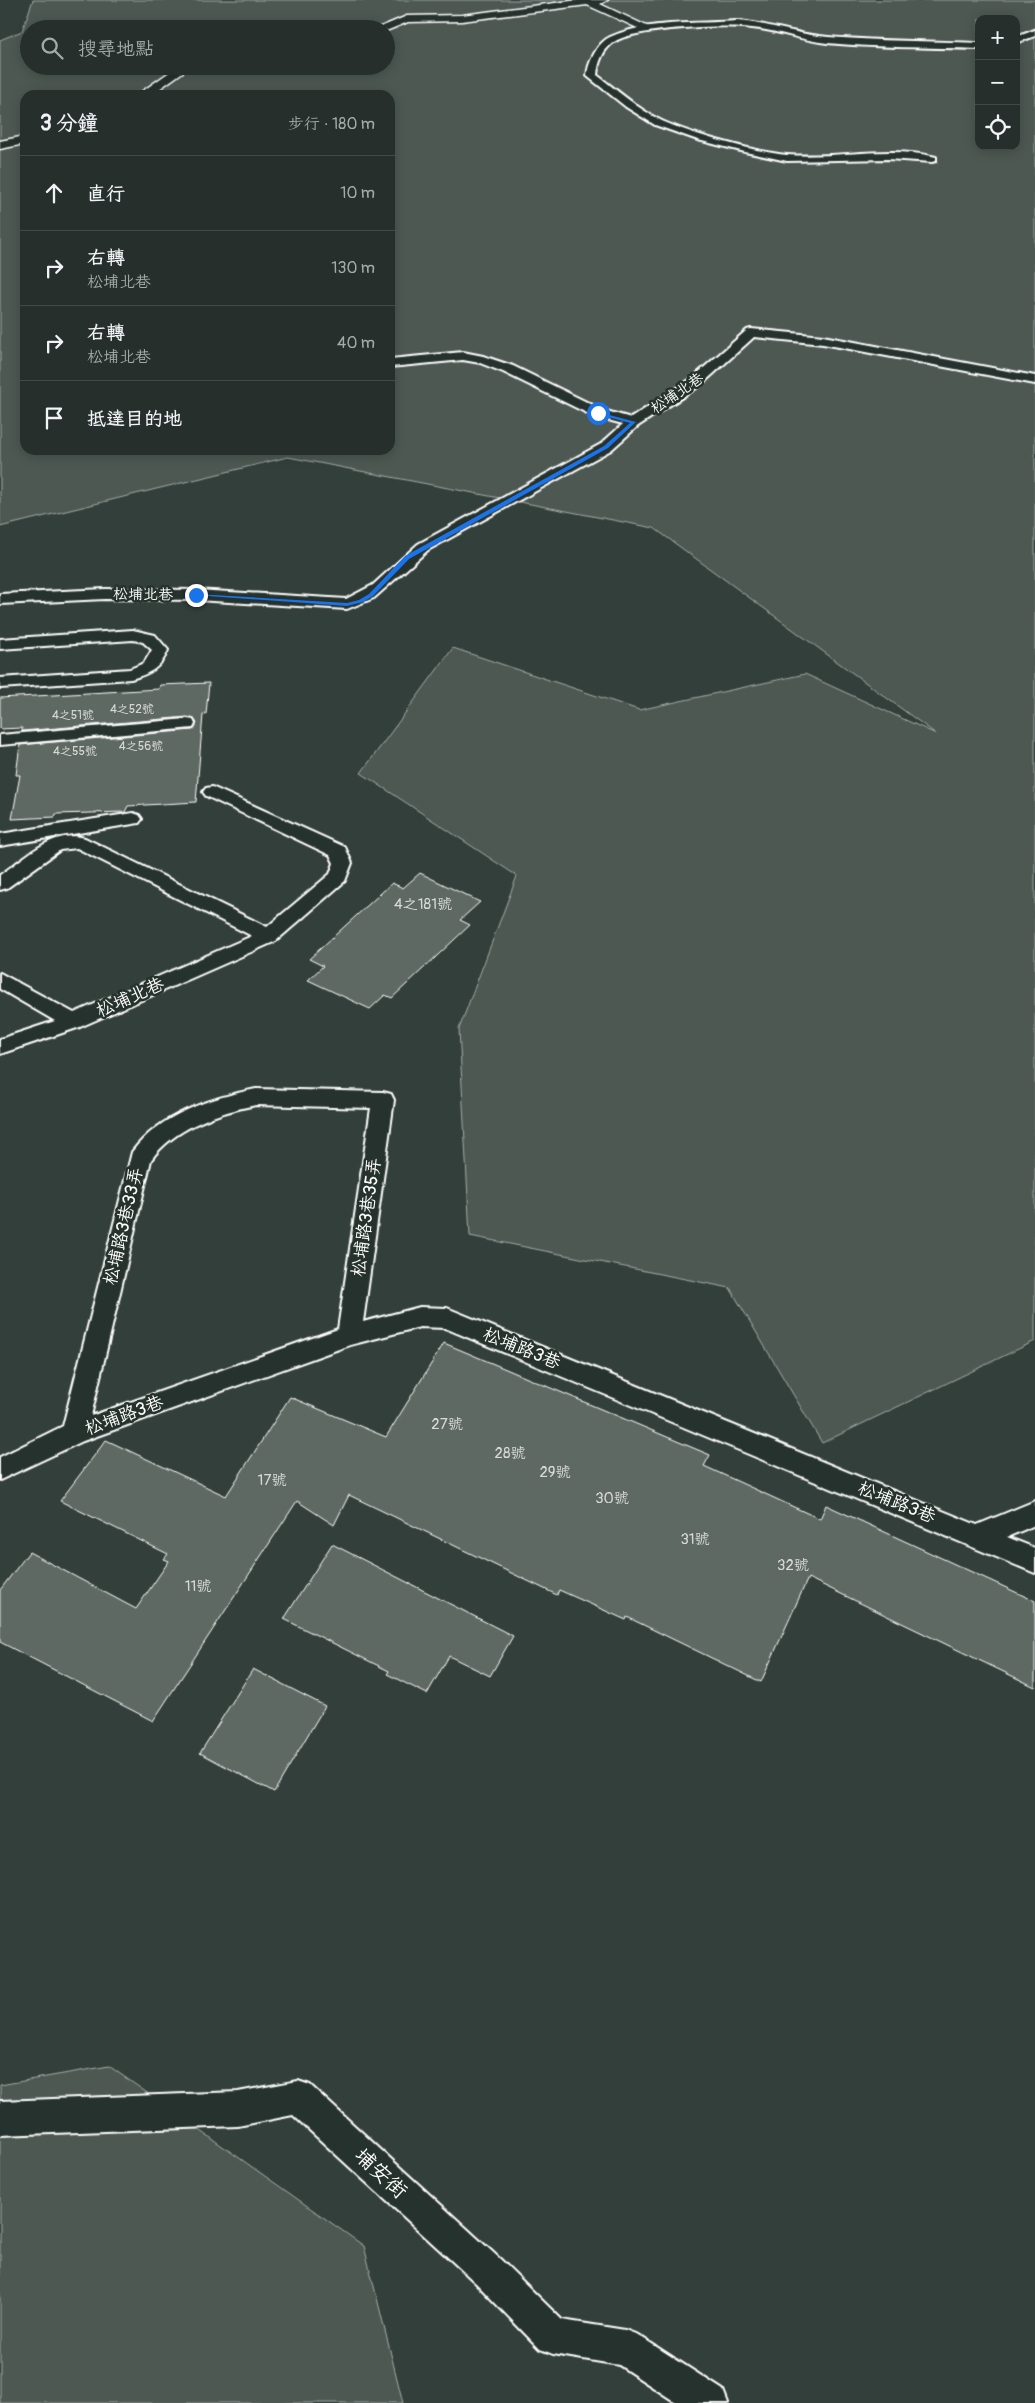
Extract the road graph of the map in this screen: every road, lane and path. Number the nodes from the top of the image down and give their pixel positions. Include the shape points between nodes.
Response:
1 (603, 0) edge
2 (588, 2) junction
3 (395, 23) edge
4 (648, 29) junction
5 (1035, 33) edge
6 (1020, 39) edge
7 (975, 46) edge
8 (173, 75) edge
9 (150, 90) edge
10 (20, 141) edge
11 (0, 145) edge
12 (932, 159) dead end
13 (395, 363) edge
14 (1035, 380) edge
15 (633, 422) junction
16 (0, 599) edge
17 (0, 644) edge
18 (0, 684) edge
19 (187, 724) dead end
20 (0, 740) edge
21 (212, 792) dead end
22 (133, 820) dead end
23 (0, 840) edge
24 (0, 884) edge
25 (269, 936) junction
26 (0, 980) edge
27 (73, 1022) junction
28 (0, 1047) edge
29 (383, 1100) joint
30 (349, 1335) junction
31 (74, 1433) junction
32 (0, 1469) edge
33 (1035, 1513) edge
34 (979, 1536) junction
35 (1035, 1561) edge
36 (0, 2118) edge
37 (710, 2403) edge

1 - 2 street
2 - 3 street via 462,18 407,18
2 - 4 street
4 - 7 lane via 747,24 827,40
4 - 12 lane via 607,42 592,66 592,76 659,123 702,138 787,158 888,156
5 - 6 lane
8 - 9 street
10 - 11 street
13 - 15 lane via 463,356 483,360 598,413
14 - 15 lane, 松埔北巷 via 823,340 751,333 696,382
15 - 16 lane, 松埔北巷 via 606,447 407,558 361,601 347,604 196,595 105,594
17 - 18 lane via 133,636 155,640 160,650 147,670 131,674
19 - 20 lane
21 - 25 lane, 松埔北巷 via 338,851 343,863 338,877
22 - 23 lane
24 - 25 lane via 55,845 79,842
25 - 27 lane, 松埔北巷
26 - 27 lane
27 - 28 lane, 松埔北巷
29 - 30 lane, 松埔路3巷35弄
29 - 31 lane, 松埔路3巷33弄 via 256,1097 230,1102 172,1126 150,1144 140,1158
30 - 31 lane, 松埔路3巷
30 - 34 lane, 松埔路3巷 via 420,1317 448,1318
31 - 32 lane, 松埔路3巷
33 - 34 lane
34 - 35 lane, 松埔路3巷
36 - 37 lane, 埔安街 via 238,2109 298,2097 488,2271 553,2336 625,2348

